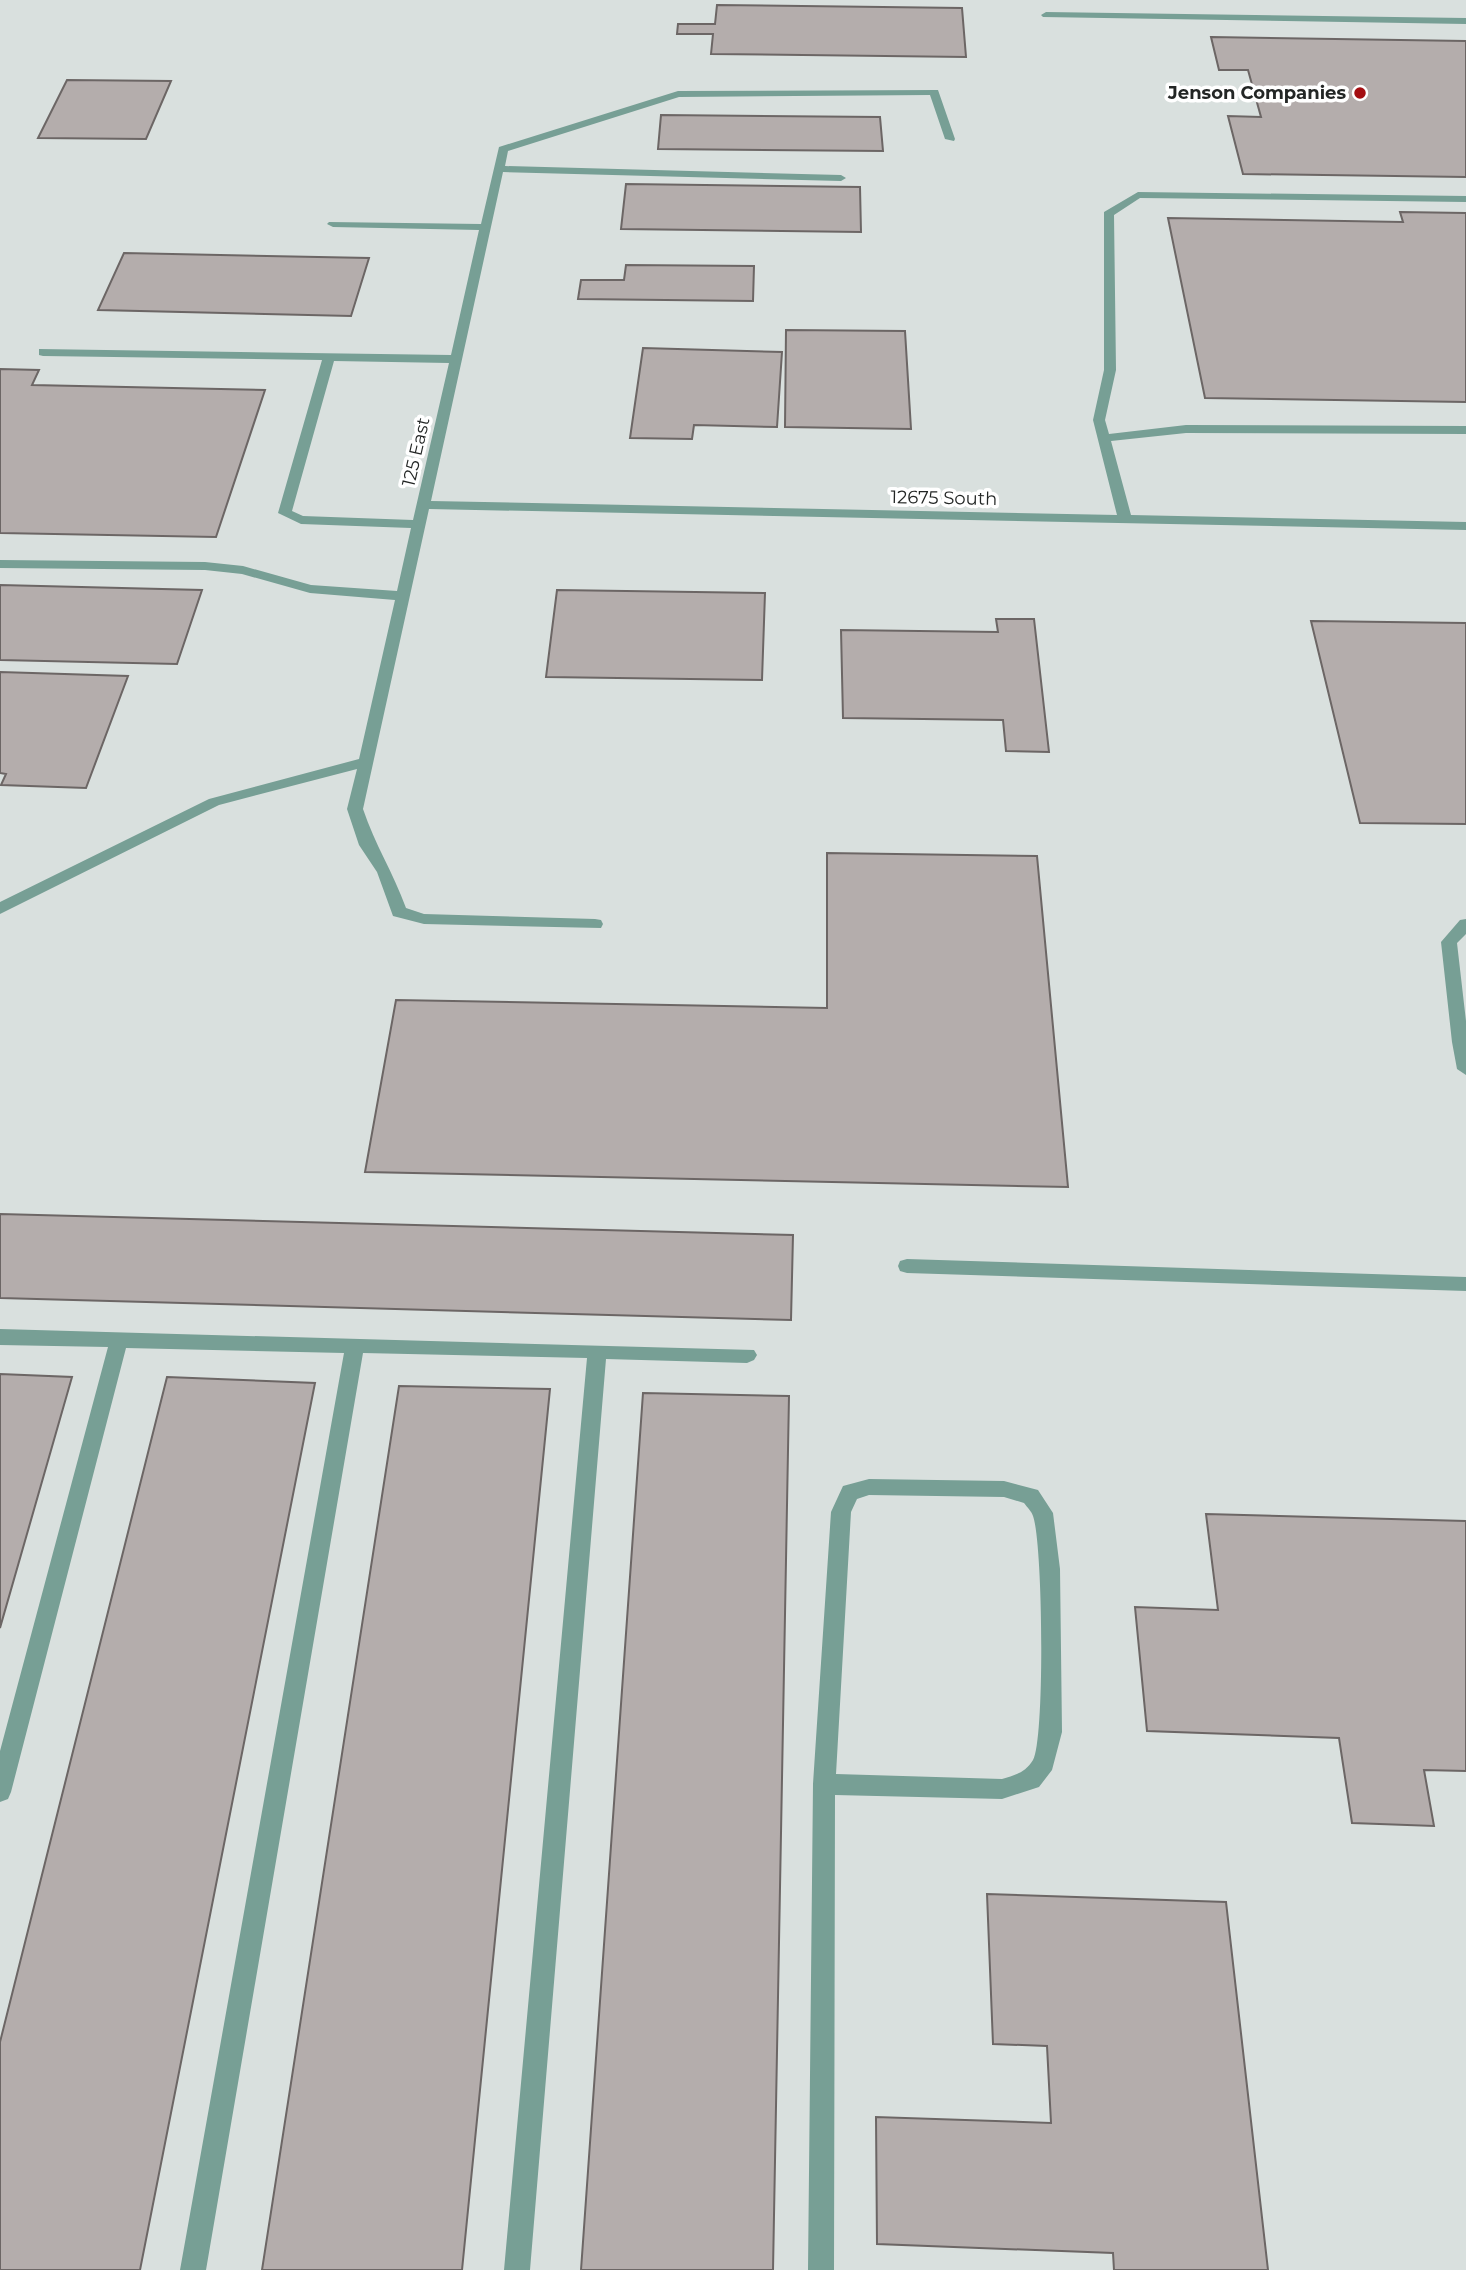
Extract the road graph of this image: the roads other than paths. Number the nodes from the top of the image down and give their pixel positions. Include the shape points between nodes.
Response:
1 (1046, 15) dead end
2 (1466, 21) edge
3 (950, 139) dead end
4 (498, 169) junction
5 (841, 177) dead end
6 (1466, 199) edge
7 (333, 224) dead end
8 (485, 227) junction
9 (43, 352) dead end
10 (329, 356) junction
11 (455, 359) junction
12 (1466, 430) edge
13 (1104, 438) junction
14 (422, 505) junction
15 (1125, 519) junction
16 (418, 524) junction
17 (1466, 526) edge
18 (0, 565) edge
19 (402, 596) junction
20 (364, 762) junction
21 (0, 909) edge
22 (1466, 923) edge
23 (594, 924) dead end
24 (1466, 1069) edge
25 (906, 1266) dead end
26 (1466, 1284) edge
27 (0, 1337) edge
28 (119, 1340) junction
29 (355, 1346) junction
30 (597, 1351) junction
31 (747, 1355) dead end
32 (824, 1784) junction
33 (0, 1792) edge
34 (192, 2270) edge
35 (517, 2270) edge
36 (821, 2270) edge

1 - 2 street
3 - 4 street, 125 East via 934,92 678,94 503,149
4 - 5 street
4 - 8 street, 125 East
6 - 13 street via 1138,195 1108,214 1110,370 1099,421
7 - 8 street
8 - 11 street, 125 East
9 - 10 street
10 - 11 street
10 - 16 street via 285,513 300,520
11 - 14 street, 125 East
12 - 13 street via 1186,429
13 - 15 street
14 - 15 street, 12675 South
14 - 16 street, 125 East
15 - 17 street, 12675 South
16 - 19 street, 125 East
18 - 19 street via 205,566 243,570 310,589
19 - 20 street, 125 East
20 - 21 street via 214,802
20 - 23 street, 125 East via 355,809 367,845 386,872 399,912 424,919
22 - 24 street via 1449,942
25 - 26 street
27 - 28 street
28 - 29 street
28 - 33 street
29 - 30 street
29 - 34 street
30 - 31 street
30 - 35 street
32 - 32 street via 841,1512 850,1492 869,1487 1004,1489 1031,1496 1043,1513 1049,1569 1051,1732 1044,1763 1031,1780 1002,1789
32 - 36 street

